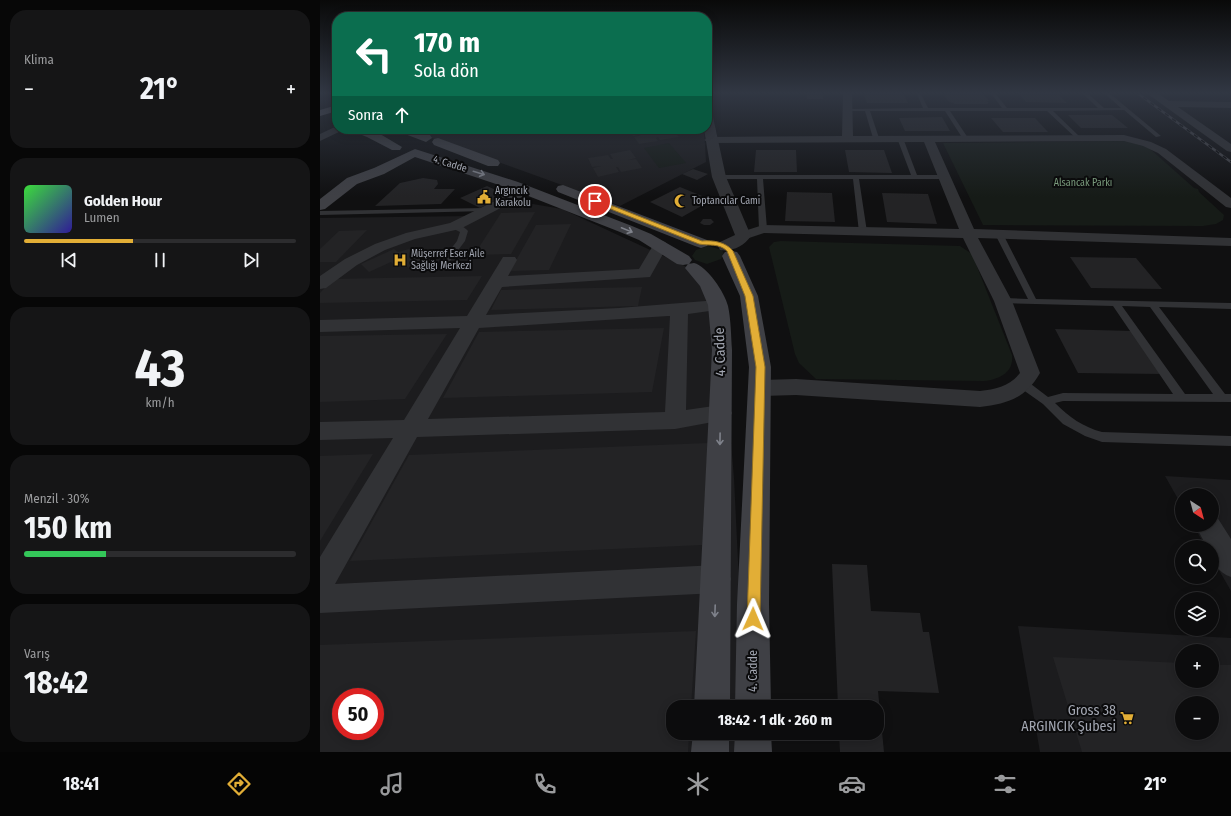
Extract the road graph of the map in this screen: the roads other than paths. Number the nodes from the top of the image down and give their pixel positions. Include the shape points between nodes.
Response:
1 (848, 127) edge
2 (872, 127) edge
3 (958, 127) edge
4 (1067, 127) edge
5 (1147, 127) edge
6 (1200, 127) edge
7 (332, 132) edge
8 (371, 134) edge
9 (415, 134) edge
10 (709, 134) edge
11 (1158, 136) dead end
12 (320, 138) edge
13 (848, 138) junction
14 (876, 138) junction
15 (900, 138) junction
16 (928, 138) junction
17 (965, 138) junction
18 (1078, 138) junction
19 (432, 140) junction
20 (710, 140) junction
21 (396, 148) junction
22 (1231, 149) edge
23 (413, 154) junction
24 (442, 162) junction
25 (380, 171) junction
26 (719, 177) junction
27 (760, 177) junction
28 (856, 177) junction
29 (915, 177) junction
30 (944, 177) junction
31 (352, 181) junction
32 (526, 190) junction
33 (1231, 204) edge
34 (320, 206) edge
35 (485, 210) junction
36 (320, 212) edge
37 (455, 226) junction
38 (762, 229) junction
39 (863, 232) junction
40 (999, 234) junction
41 (969, 235) junction
42 (744, 236) junction
43 (1231, 242) edge
44 (701, 243) junction
45 (660, 245) junction
46 (509, 260) dead end
47 (710, 261) junction
48 (441, 267) dead end
49 (496, 282) junction
50 (320, 284) edge
51 (1004, 301) junction
52 (1033, 301) junction
53 (1115, 303) junction
54 (1152, 304) junction
55 (718, 305) junction
56 (1231, 306) edge
57 (679, 309) junction
58 (472, 322) junction
59 (320, 326) edge
60 (1022, 384) junction
61 (760, 388) junction
62 (1182, 398) junction
63 (1227, 398) edge
64 (1047, 401) junction
65 (721, 413) junction
66 (675, 420) junction
67 (411, 428) junction
68 (320, 431) edge
69 (1231, 441) edge
70 (1212, 532) edge
71 (1231, 564) edge
72 (717, 579) junction
73 (320, 584) edge
74 (320, 599) edge
75 (712, 700) edge
76 (753, 700) edge
77 (711, 740) edge
78 (753, 740) edge
79 (710, 752) edge
80 (753, 752) edge

1 - 13 street
2 - 14 lane
3 - 17 lane
4 - 18 lane
5 - 11 lane
6 - 22 street
7 - 12 street
8 - 21 main road, 4. Cadde
9 - 19 main road, 4. Cadde
10 - 20 street
13 - 14 street
13 - 20 street
14 - 15 street
15 - 16 street
15 - 29 lane
16 - 17 street
16 - 30 street
17 - 18 street
18 - 33 street via 1124,138 1153,146
19 - 21 main road via 408,141
19 - 23 main road via 431,149
19 - 44 main road, 4. Cadde via 608,205
20 - 26 street
21 - 23 main road, 4. Cadde via 401,154
21 - 31 main road via 356,174
23 - 24 main road, 4. Cadde
23 - 25 main road
24 - 25 main road
24 -> 32 main road, 4. Cadde
25 - 31 main road
26 - 27 lane
26 - 42 street
27 - 28 lane
27 - 38 lane
28 - 29 lane
28 - 39 lane
29 - 30 lane
30 - 41 street
31 - 34 main road
32 - 35 street
32 -> 45 main road, 4. Cadde
35 - 36 lane
35 - 37 street
37 - 48 lane via 464,231 461,241
37 - 50 street via 411,236 380,247 351,262
38 - 39 street
38 - 42 street
39 - 41 street
40 - 41 street
40 - 43 street
40 - 52 lane
41 - 51 street
42 - 47 street
44 - 47 main road, 4. Cadde via 715,243
44 - 47 main road via 686,249 683,254
45 - 47 main road, 4. Cadde
45 - 49 street via 644,274
46 - 49 street
47 - 55 main road, 4. Cadde via 708,286
47 - 61 main road, 4. Cadde via 749,296 758,345
49 - 58 street
51 - 52 lane
51 - 60 street via 1030,373
52 - 53 lane
53 - 54 lane
53 - 62 lane
54 - 56 lane
54 - 63 lane
55 - 57 street
55 - 65 main road, 4. Cadde via 722,350
57 - 58 street
57 - 66 street
58 - 59 street
58 - 67 street
60 - 61 street via 1006,394 980,399 796,387
60 - 64 lane
61 - 76 main road, 4. Cadde
62 - 63 lane
62 - 64 lane via 1063,397
64 - 69 lane via 1067,421 1102,437
65 - 66 street
65 -> 72 main road, 4. Cadde
66 - 67 street
67 - 68 street
67 - 73 street
70 - 71 street
72 - 74 street
72 -> 75 main road, 4. Cadde
77 - 79 main road
78 - 80 main road

